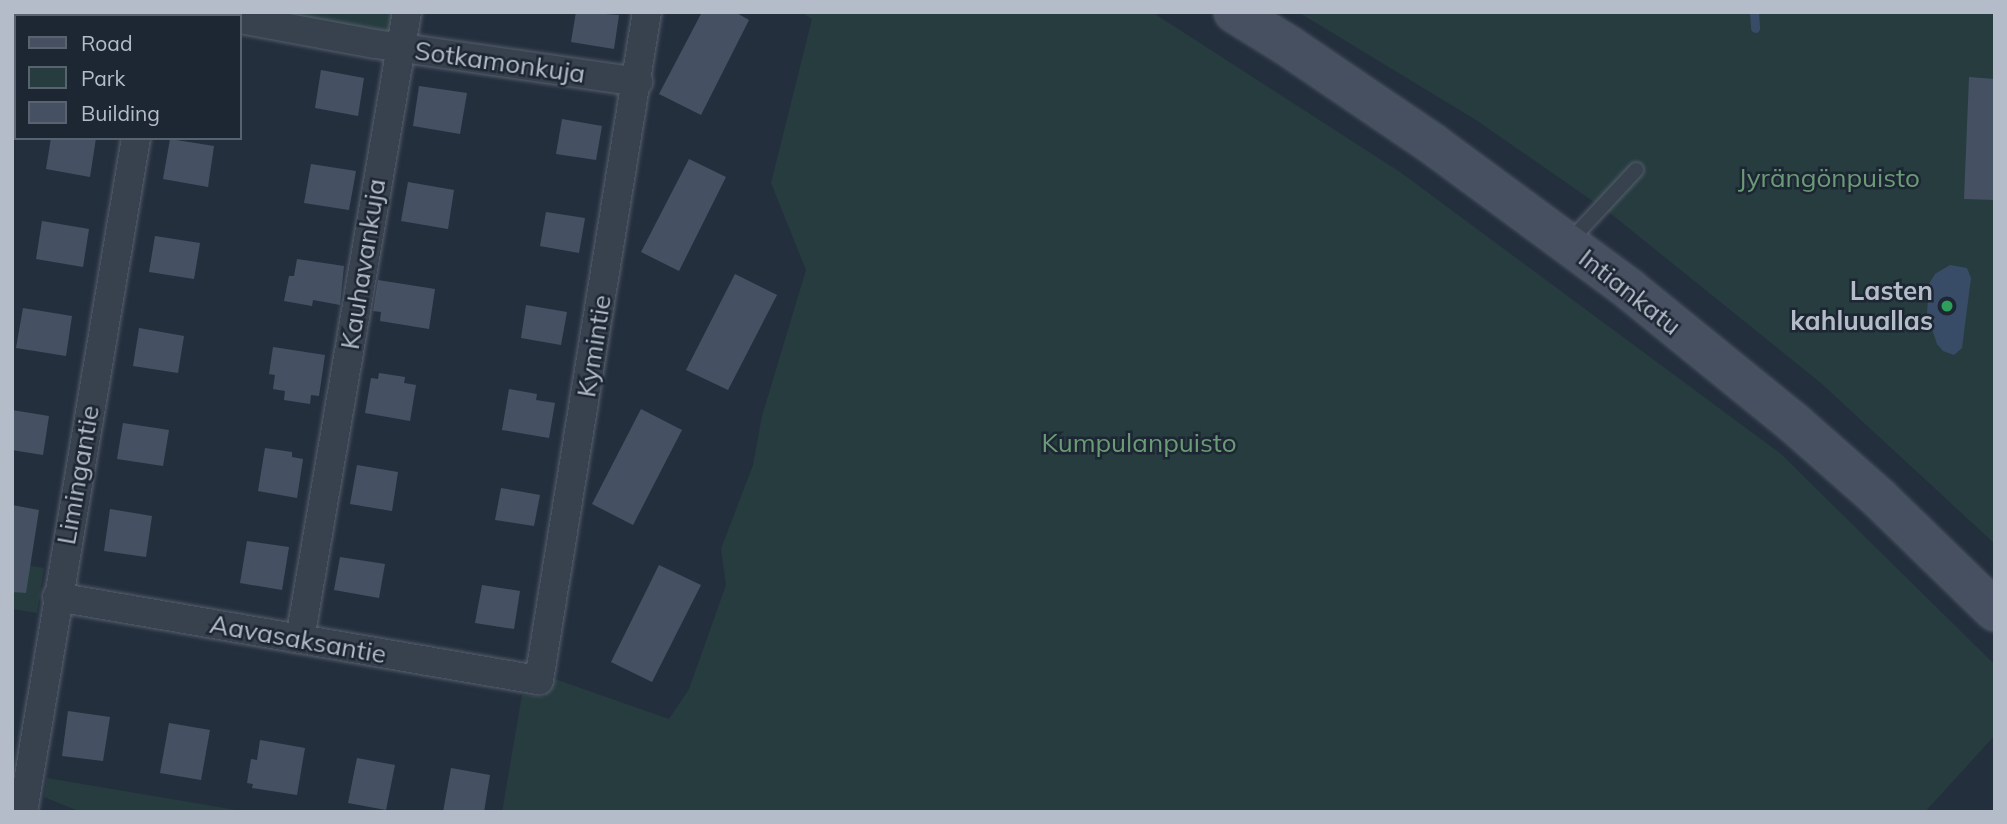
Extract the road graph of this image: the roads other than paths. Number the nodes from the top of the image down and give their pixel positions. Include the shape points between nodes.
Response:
1 (407, 12) edge
2 (647, 12) edge
3 (1234, 12) edge
4 (242, 19) edge
5 (398, 47) junction
6 (638, 82) junction
7 (136, 140) edge
8 (1636, 170) dead end
9 (1567, 244) junction
10 (57, 597) junction
11 (1995, 611) edge
12 (300, 639) junction
13 (539, 680) joint
14 (23, 812) edge

1 - 5 street, Sotkamonkuja
2 - 6 street, Kymintie
3 - 9 street, Intiankatu via 1434,145
4 - 5 street
5 - 6 street, Sotkamonkuja
5 - 12 street, Kauhavankuja
6 - 13 street, Kymintie
7 - 10 street, Limingantie
8 - 9 lane
9 - 11 street, Intiankatu via 1794,423
10 - 12 street, Aavasaksantie
10 - 14 street, Limingantie
12 - 13 street, Aavasaksantie

